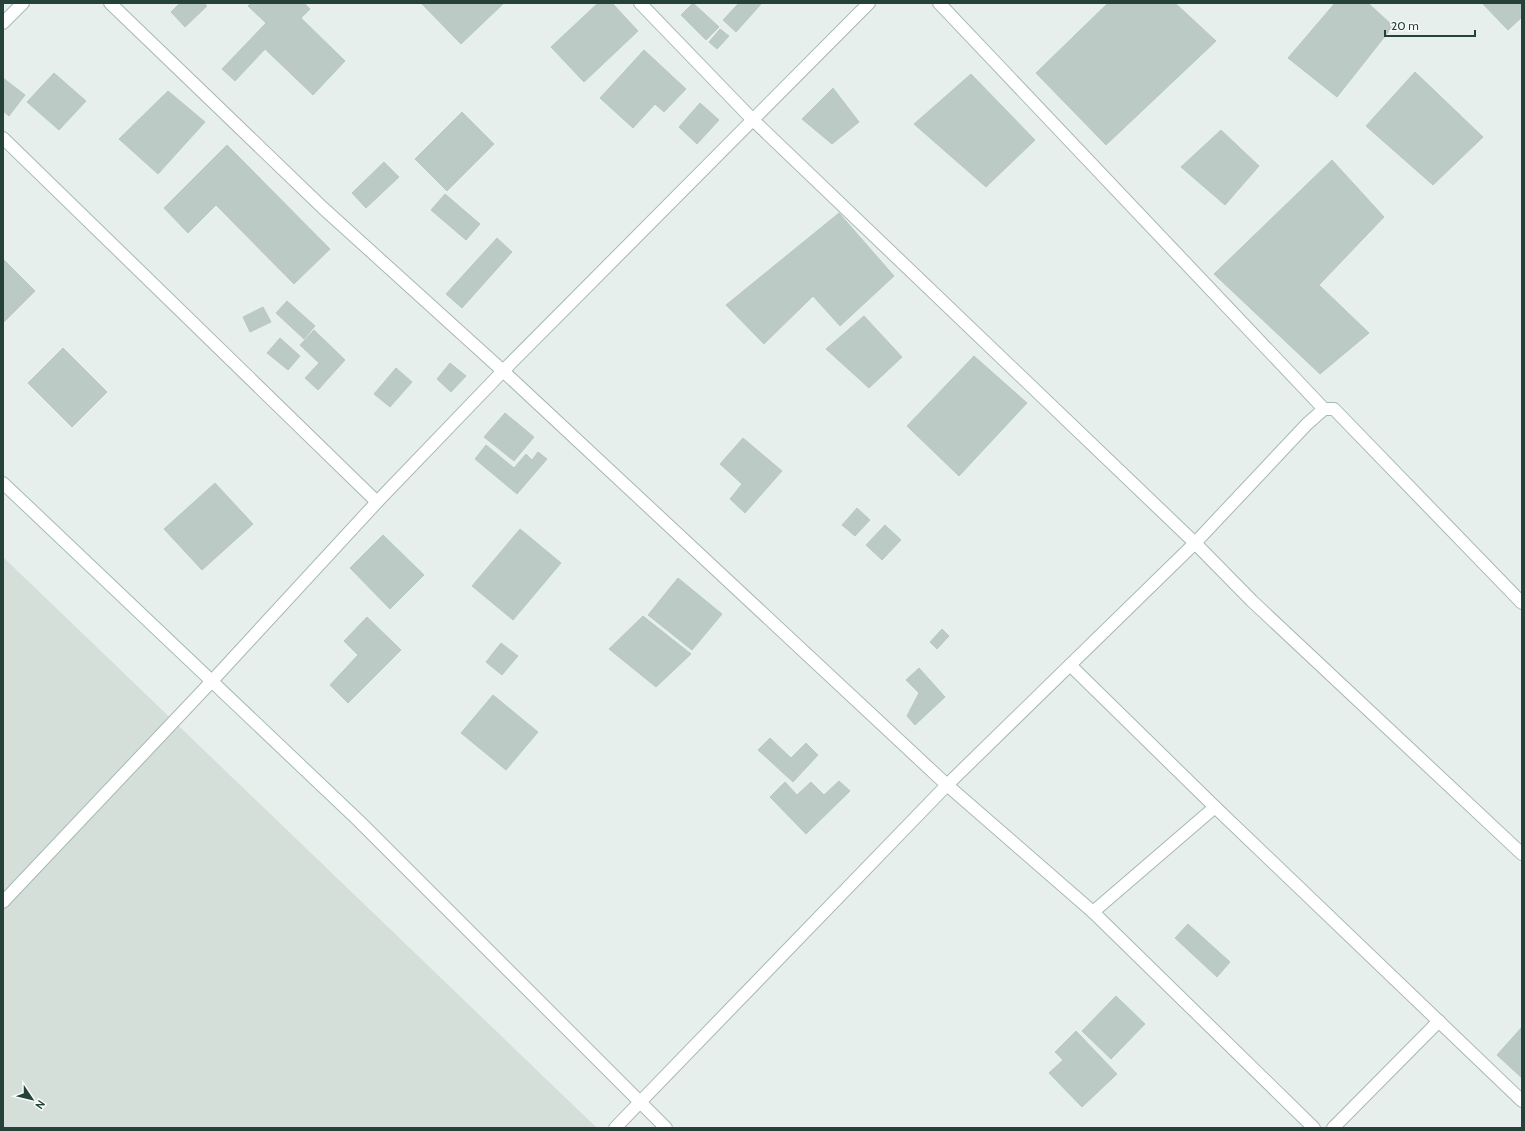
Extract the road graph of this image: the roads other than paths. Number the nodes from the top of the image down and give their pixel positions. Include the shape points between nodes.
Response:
1 (22, 3) edge
2 (110, 3) edge
3 (640, 3) edge
4 (869, 3) edge
5 (939, 3) edge
6 (3, 23) edge
7 (752, 119) junction
8 (3, 138) edge
9 (503, 371) junction
10 (1324, 410) junction
11 (3, 483) edge
12 (377, 502) junction
13 (1195, 543) junction
14 (1522, 603) edge
15 (1070, 665) junction
16 (212, 681) junction
17 (947, 785) junction
18 (1215, 807) junction
19 (1522, 854) edge
20 (3, 902) edge
21 (1093, 912) junction
22 (1439, 1021) junction
23 (1522, 1100) edge
24 (639, 1102) junction
25 (615, 1128) edge
26 (666, 1128) edge
27 (1314, 1128) edge
28 (1333, 1128) edge

1 - 6 street
2 - 9 street via 323,208
3 - 7 street
4 - 7 street
5 - 10 street
7 - 9 street
7 - 13 street
8 - 12 street
9 - 12 street
9 - 17 street
10 - 13 street via 1307,424
10 - 14 street via 1334,409
11 - 16 street
12 - 16 street
13 - 15 street
13 - 19 street via 1252,601
15 - 17 street
15 - 18 street
16 - 20 street
16 - 24 street via 359,821
17 - 21 street
17 - 24 street
18 - 21 street
18 - 22 street
21 - 27 street
22 - 23 street
22 - 28 street
24 - 25 street
24 - 26 street

